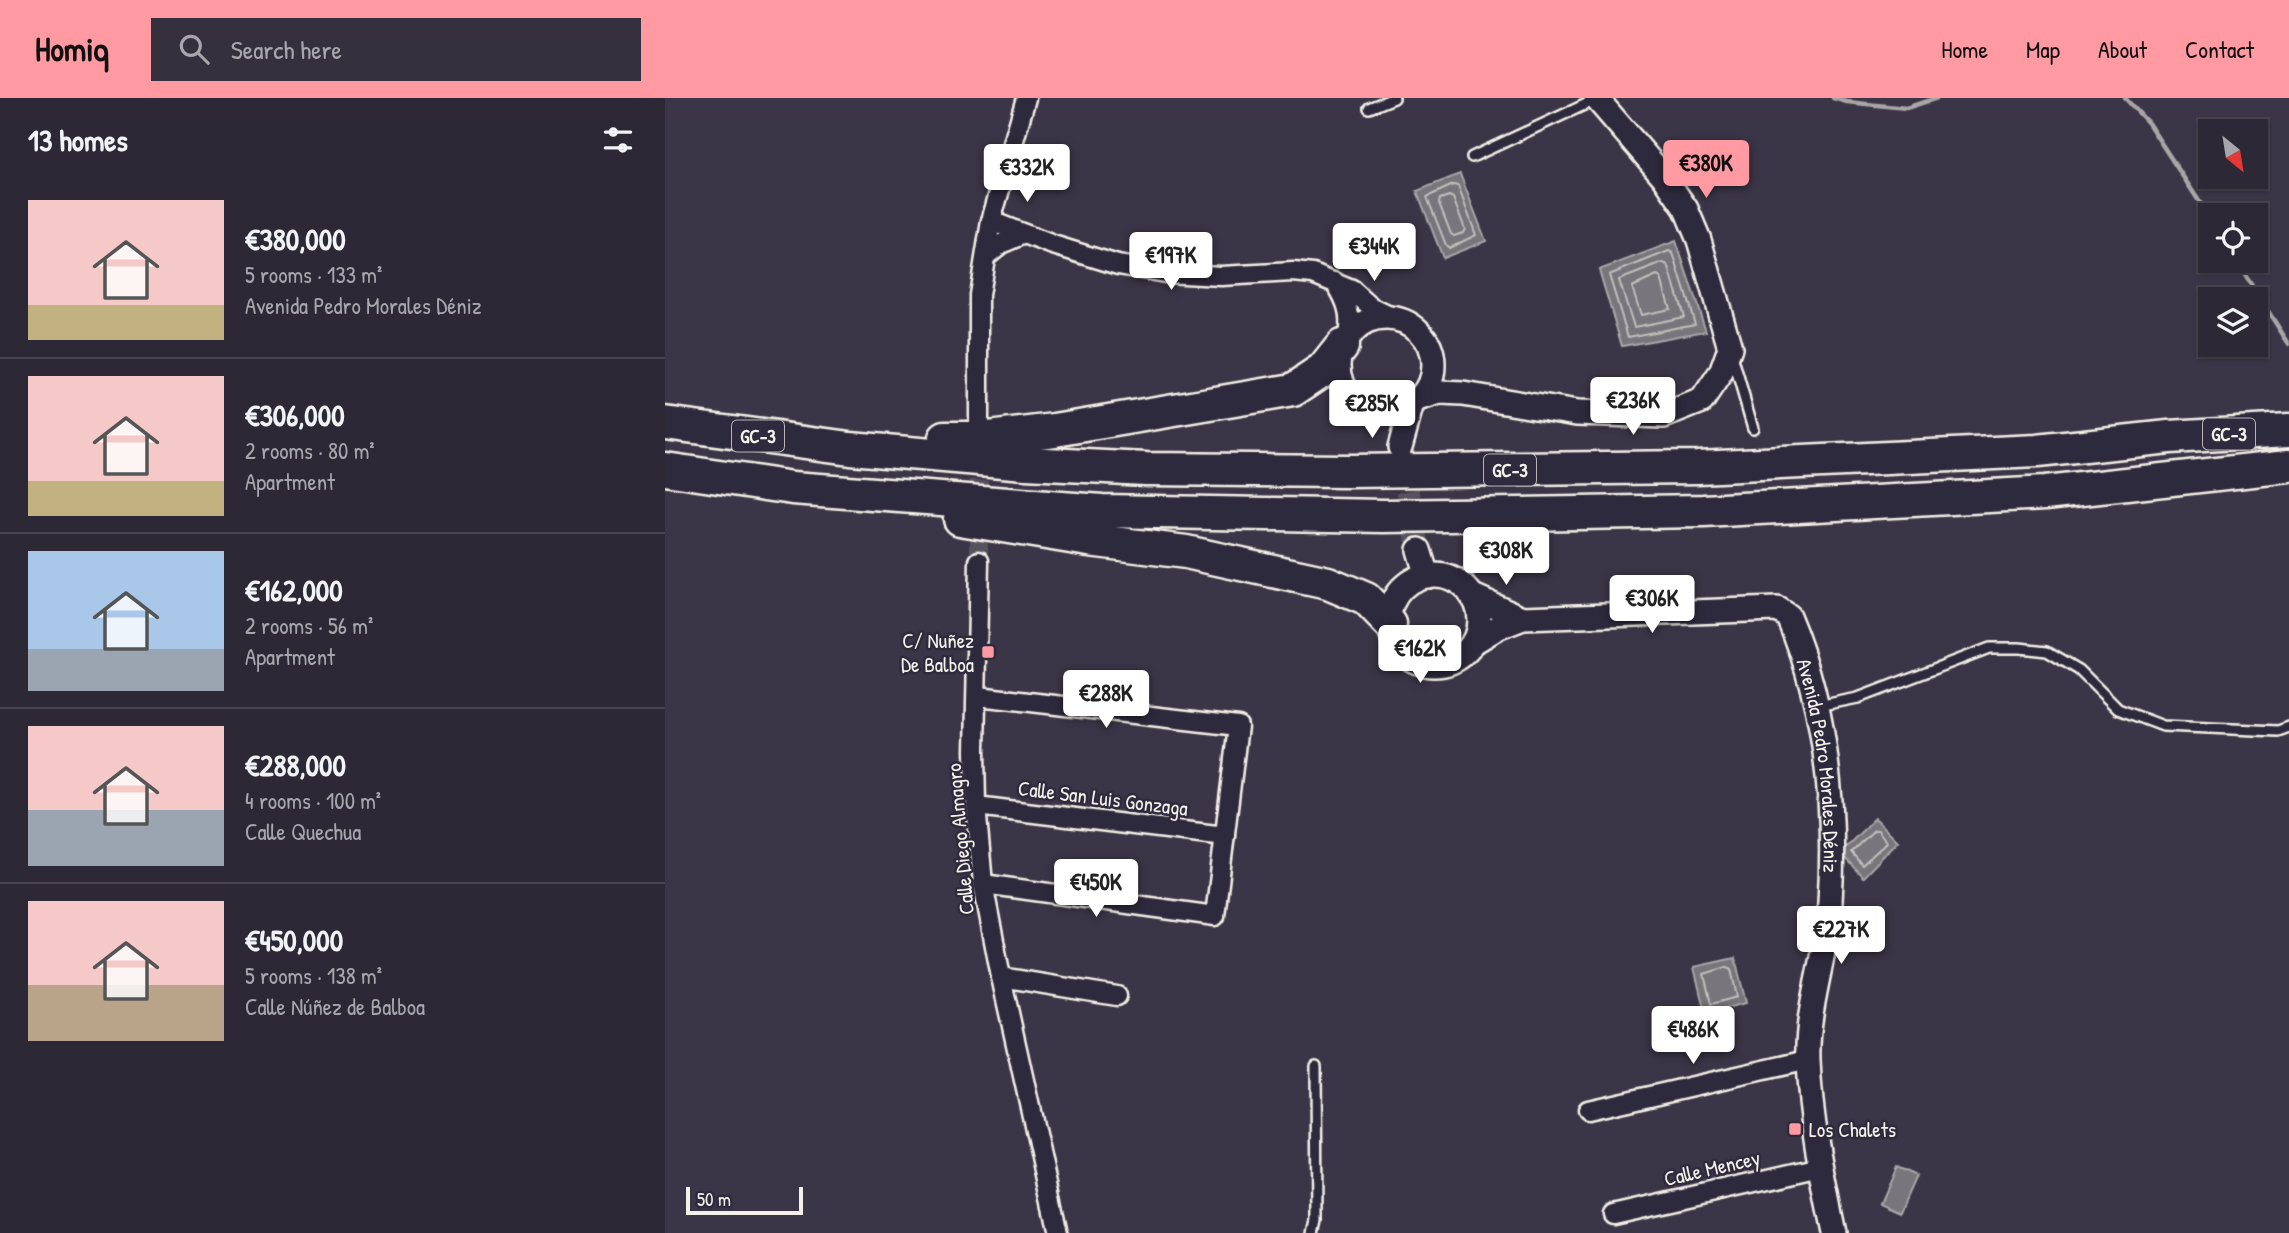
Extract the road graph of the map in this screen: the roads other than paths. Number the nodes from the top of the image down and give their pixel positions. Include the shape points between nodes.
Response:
1 (1394, 98) edge
2 (1596, 99) edge
3 (1030, 101) edge
4 (1369, 108) dead end
5 (1472, 157) dead end
6 (1001, 189) junction
7 (991, 221) junction
8 (1024, 234) junction
9 (986, 256) junction
10 (1335, 282) junction
11 (1396, 319) junction
12 (1345, 341) junction
13 (1730, 348) junction
14 (1433, 360) junction
15 (1478, 396) junction
16 (1415, 402) junction
17 (1377, 411) junction
18 (2289, 412) edge
19 (979, 421) dead end
20 (665, 423) edge
21 (1753, 428) dead end
22 (2289, 430) edge
23 (2173, 437) junction
24 (845, 441) junction
25 (2289, 466) edge
26 (665, 469) edge
27 (843, 498) junction
28 (1419, 550) tunnel mouth
29 (979, 561) tunnel mouth
30 (1427, 576) junction
31 (1471, 595) junction
32 (1523, 618) junction
33 (1389, 624) junction
34 (1473, 642) junction
35 (978, 696) junction
36 (1818, 706) junction
37 (2289, 727) edge
38 (976, 806) junction
39 (1224, 836) junction
40 (983, 884) junction
41 (1001, 977) junction
42 (1117, 996) dead end
43 (1808, 1060) junction
44 (1316, 1066) dead end
45 (1588, 1110) dead end
46 (1821, 1167) junction
47 (1613, 1214) dead end
48 (1058, 1233) edge
49 (1314, 1233) edge
50 (1834, 1233) edge

1 - 4 lane
2 - 5 lane
2 - 13 street via 1686,209
3 - 6 street
6 - 7 street
6 - 8 street
7 - 8 street
7 - 9 street
8 - 9 street
8 - 10 street via 1118,265 1165,273 1293,272
9 - 19 street via 979,295
10 - 11 street
10 - 12 street via 1351,320
11 - 12 street via 1370,320
11 - 14 street via 1421,333
12 - 17 street via 1338,360 1344,387 1352,399
12 - 24 highway via 1323,370 1293,390 988,438
13 - 15 street via 1721,373 1702,401 1664,416 1577,413
13 - 21 lane
14 - 15 street via 1453,381
14 - 16 street via 1427,388
15 - 16 street via 1440,393
16 - 17 street via 1401,409
16 - 17 street via 1400,447
18 - 23 highway via 2217,417
20 - 24 highway, GC-3 via 750,435 815,432
22 - 23 highway, GC-3
23 - 24 highway, GC-3 via 2037,451 1530,470 1146,469 1026,463
25 - 27 highway, GC-3 via 2045,494 1801,507 1384,516 1102,511
26 - 27 highway, GC-3
27 - 33 highway via 1187,552 1315,580 1366,599
28 - 30 street
29 - 35 street, Calle Diego Almagro
30 - 31 street via 1452,579
30 - 33 street via 1415,580 1395,598
31 - 32 street
31 - 34 street via 1479,618
32 - 34 street
32 - 36 street, Avenida Pedro Morales Déniz via 1777,609 1788,616
33 - 34 street via 1400,650 1425,664 1453,661
35 - 38 street, Calle Diego Almagro
35 - 39 street via 1238,726
36 - 37 lane via 1859,698 1989,648 2019,648 2047,651 2079,670 2118,709 2163,726 2278,731
36 - 43 street, Avenida Pedro Morales Déniz via 1830,789 1830,904
38 - 39 street, Calle San Luis Gonzaga
38 - 40 street, Calle Diego Almagro
39 - 40 street via 1215,916
40 - 41 street, Calle Diego Almagro
41 - 42 street
41 - 48 street, Calle Diego Almagro
43 - 45 street
43 - 46 street, Avenida Pedro Morales Déniz
44 - 49 lane
46 - 47 street, Calle Mencey
46 - 50 street, Avenida Pedro Morales Déniz

